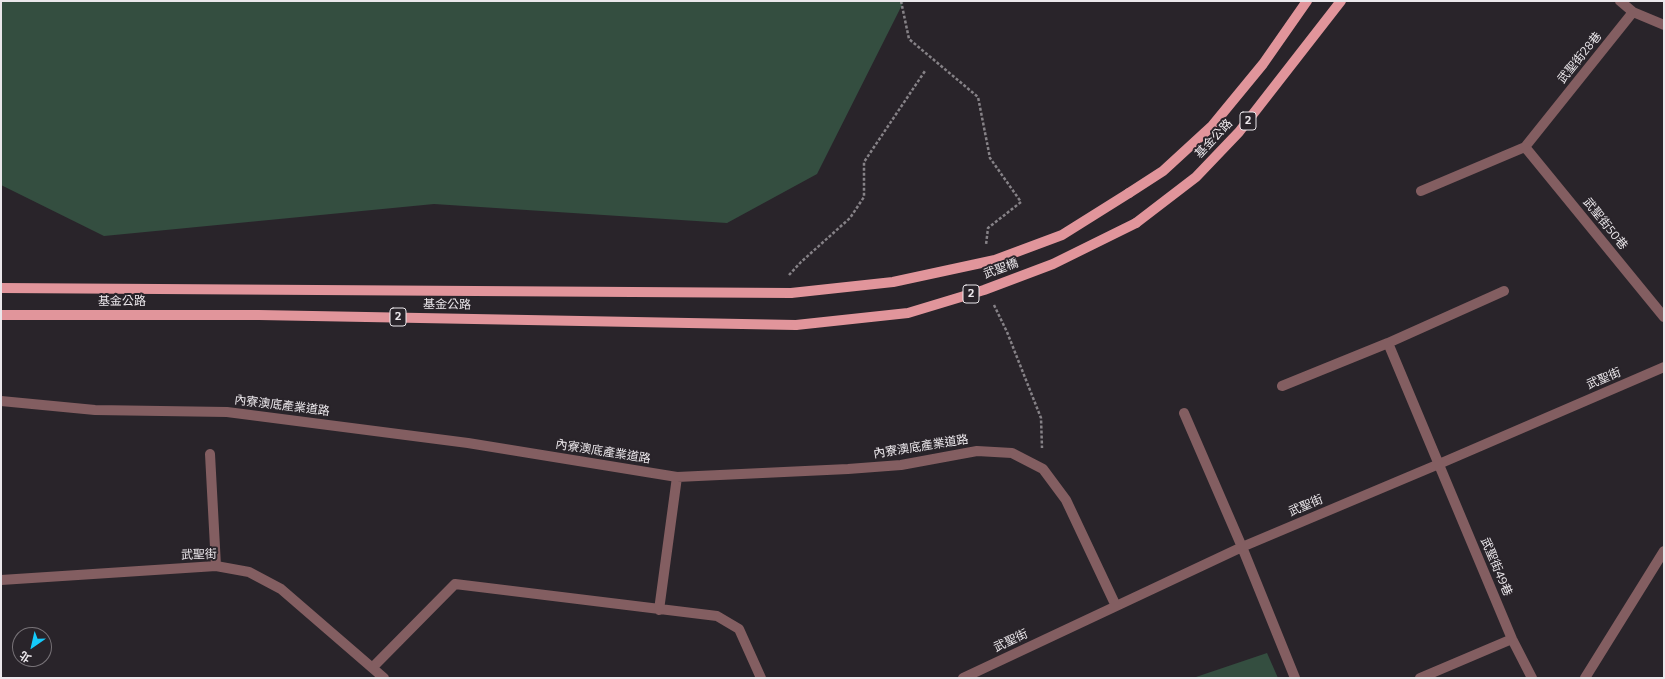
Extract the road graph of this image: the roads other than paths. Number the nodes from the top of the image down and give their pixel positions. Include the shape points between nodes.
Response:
1 (1307, 1) edge
2 (1341, 1) edge
3 (1620, 1) edge
4 (1633, 12) junction
5 (1664, 25) edge
6 (1525, 147) junction
7 (1421, 191) dead end
8 (1129, 193) joint
9 (1136, 223) joint
10 (1, 288) edge
11 (1504, 291) dead end
12 (791, 293) joint
13 (1, 315) edge
14 (1664, 317) edge
15 (796, 324) joint
16 (1388, 343) junction
17 (1664, 367) edge
18 (1282, 386) dead end
19 (1, 400) edge
20 (1184, 413) dead end
21 (210, 454) dead end
22 (1439, 464) junction
23 (677, 477) junction
24 (1242, 547) junction
25 (1664, 551) edge
26 (216, 566) junction
27 (1, 580) edge
28 (1116, 606) junction
29 (659, 610) junction
30 (1512, 639) junction
31 (372, 667) junction
32 (980, 674) edge
33 (384, 678) edge
34 (761, 678) edge
35 (963, 678) edge
36 (1295, 678) edge
37 (1420, 678) edge
38 (1532, 678) edge
39 (1585, 678) edge

1 - 8 main road, 基金公路 / 2 via 1263,64 1212,126 1163,171
2 - 9 main road, 基金公路 / 2 via 1239,132 1196,177
3 - 4 street
4 - 5 street
4 - 6 street, 武聖街28巷
6 - 7 street
6 - 14 street, 武聖街50巷
8 - 12 main road, 武聖橋 / 2, bridge via 1062,235 995,260 893,282
9 - 15 main road, 武聖橋 / 2, bridge via 1053,264 984,290 908,313
10 - 12 main road, 基金公路 / 2
11 - 16 street
13 - 15 main road, 基金公路 / 2 via 259,315
16 - 18 street
16 - 22 street, 武聖街49巷
17 - 22 street, 武聖街
19 - 23 street, 內寮澳底產業道路 via 95,410 227,412 468,443
20 - 24 street
21 - 26 street
22 - 24 street, 武聖街
22 - 30 street, 武聖街49巷
23 - 28 street, 內寮澳底產業道路 via 901,465 977,451 1012,453 1043,469 1066,500
23 - 29 street
24 - 28 street, 武聖街
24 - 36 street
25 - 39 street
26 - 27 street, 武聖街
26 - 31 street, 武聖街 via 249,572 281,589
28 - 32 street, 武聖街
29 - 31 street via 455,584
29 - 34 street via 717,616 739,629
30 - 37 street
30 - 38 street, 武聖街49巷
31 - 33 street, 武聖街
32 - 35 street, 武聖街

